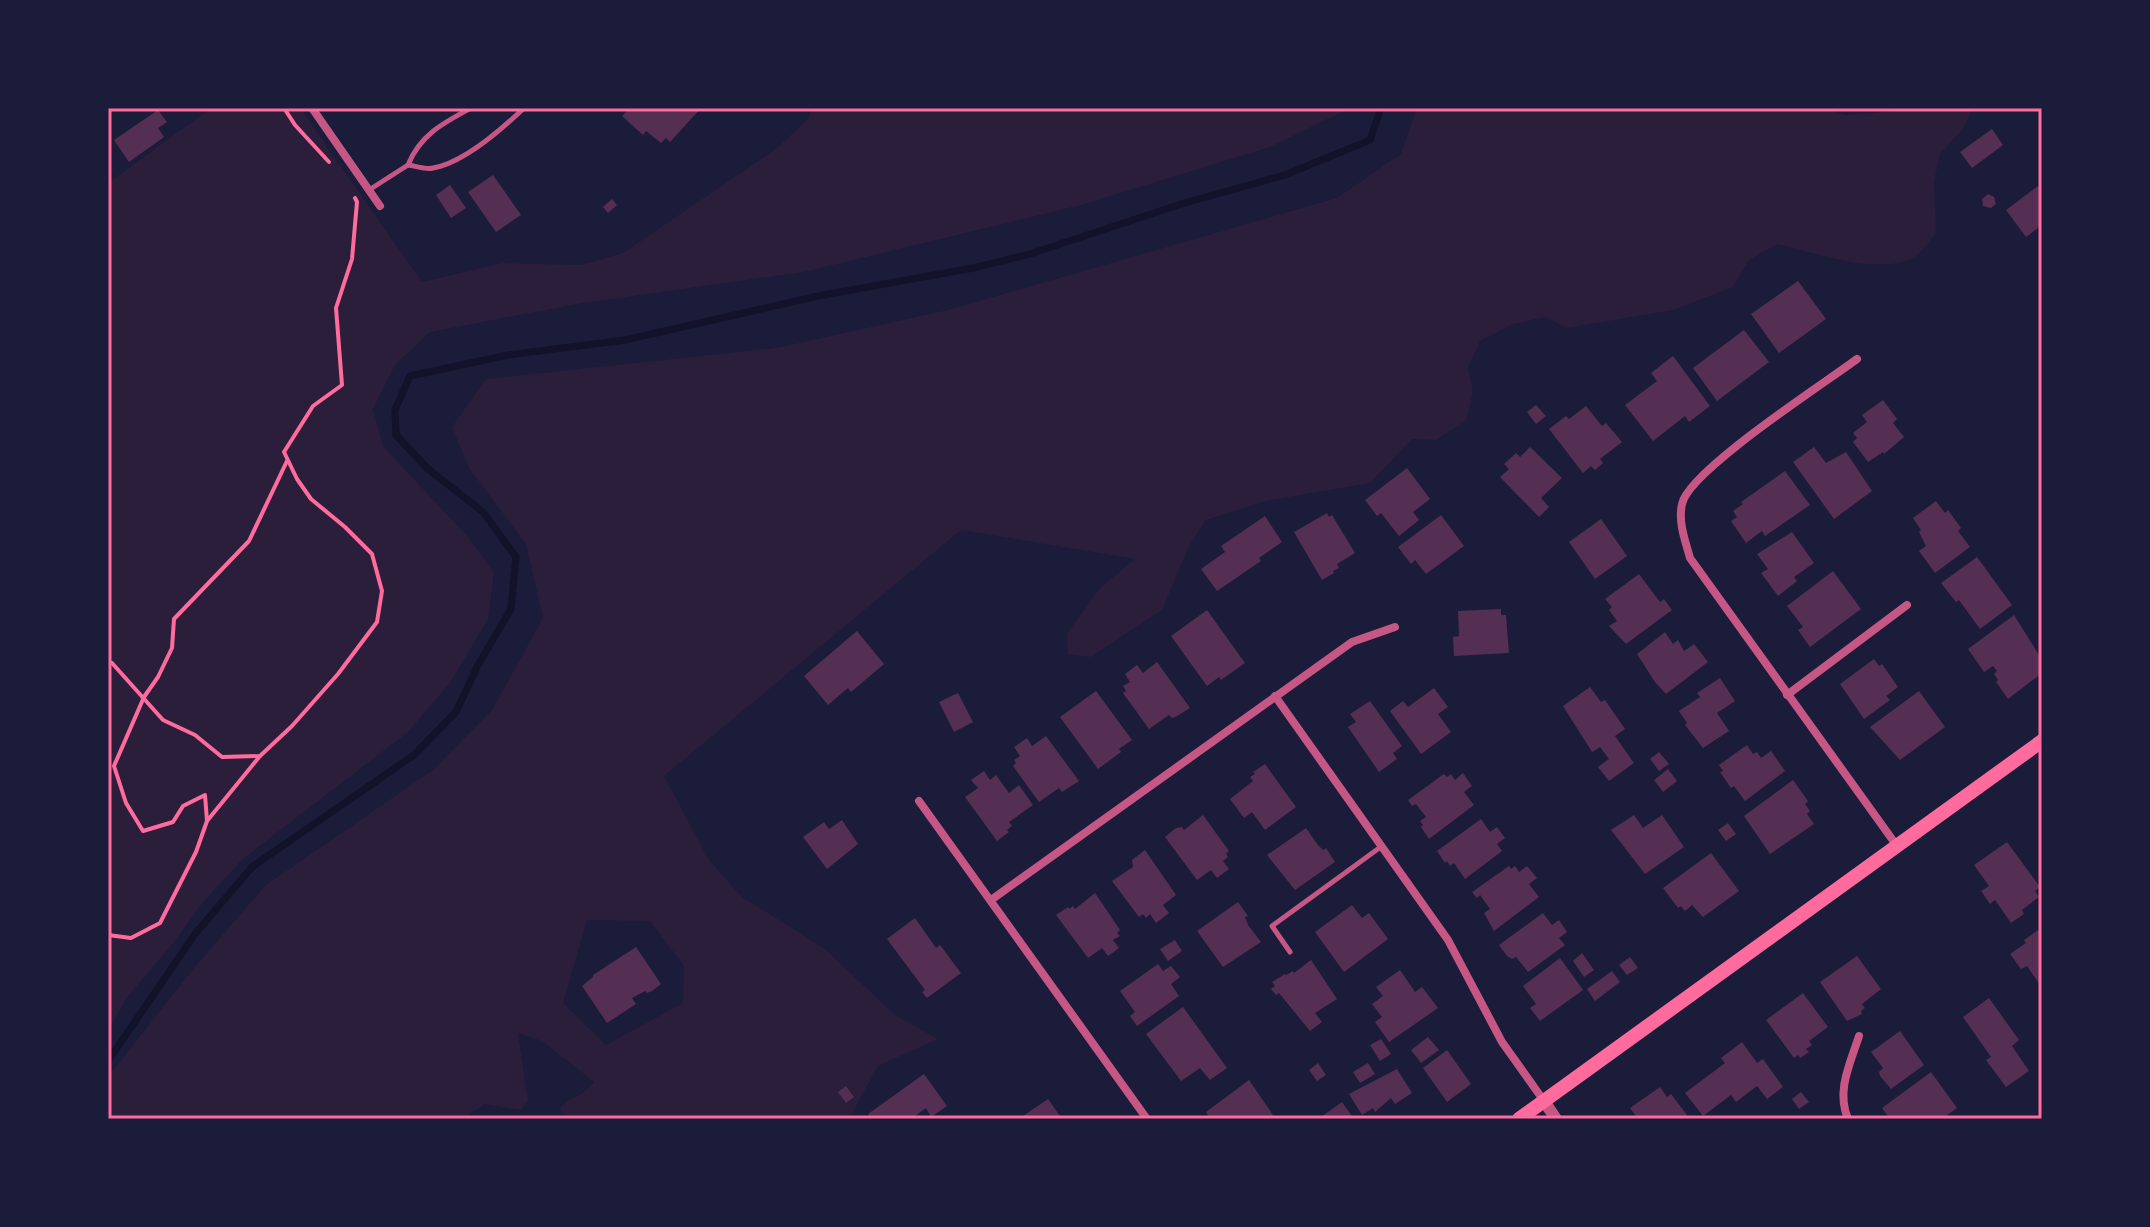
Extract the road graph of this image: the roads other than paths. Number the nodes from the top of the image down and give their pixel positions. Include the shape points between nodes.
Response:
1 (312, 108) edge
2 (471, 108) edge
3 (524, 108) edge
4 (408, 165) junction
5 (369, 190) junction
6 (380, 206) dead end
7 (1857, 359) dead end
8 (1907, 605) dead end
9 (1395, 627) dead end
10 (1787, 695) junction
11 (1275, 696) junction
12 (2042, 741) edge
13 (919, 801) dead end
14 (1382, 846) junction
15 (1897, 846) junction
16 (991, 900) junction
17 (1290, 952) dead end
18 (1859, 1036) dead end
19 (1544, 1101) junction
20 (1147, 1119) edge
21 (1519, 1119) edge
22 (1556, 1119) edge
23 (1848, 1119) edge

1 - 5 street
2 - 4 lane via 426,135
3 - 4 lane via 453,161 431,169
4 - 5 lane
5 - 6 street
7 - 10 street via 1710,467 1682,500 1681,526 1690,558
8 - 10 street
9 - 11 street via 1352,642
10 - 15 street
11 - 14 street
11 - 16 street
12 - 15 main road
13 - 16 street
14 - 17 lane via 1272,926
14 - 19 street via 1448,940 1502,1042
15 - 19 main road
16 - 20 street
18 - 23 street via 1842,1089
19 - 21 main road
19 - 22 street

